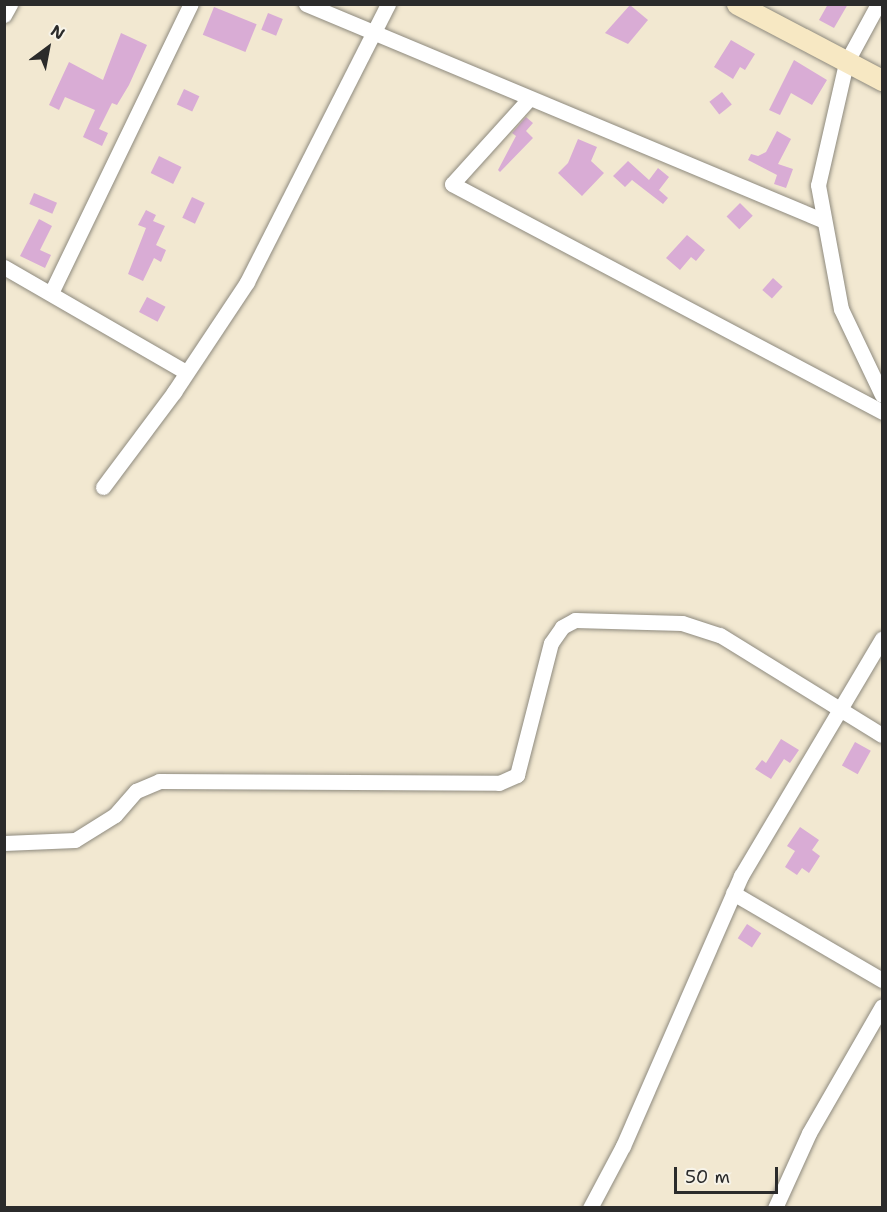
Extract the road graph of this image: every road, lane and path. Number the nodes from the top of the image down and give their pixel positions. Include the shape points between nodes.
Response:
1 (10, 4) edge
2 (191, 4) edge
3 (306, 4) edge
4 (388, 4) edge
5 (737, 4) edge
6 (878, 4) edge
7 (4, 15) edge
8 (371, 33) junction
9 (846, 63) junction
10 (882, 80) edge
11 (528, 99) junction
12 (822, 220) junction
13 (4, 267) edge
14 (51, 293) junction
15 (186, 372) junction
16 (882, 394) edge
17 (882, 412) edge
18 (103, 487) dead end
19 (882, 639) edge
20 (841, 709) junction
21 (882, 735) edge
22 (4, 843) edge
23 (733, 893) junction
24 (882, 980) edge
25 (882, 1006) edge
26 (590, 1208) edge
27 (774, 1208) edge

1 - 7 street
2 - 14 street
3 - 8 street
4 - 8 street
5 - 9 street
6 - 9 street
8 - 11 street
8 - 15 street via 247,282
9 - 10 street
9 - 12 street via 818,185
11 - 12 street
11 - 17 street via 452,184
12 - 16 street via 841,309
13 - 14 street
14 - 15 street
15 - 18 street
19 - 20 street
20 - 21 street
20 - 22 street via 720,635 682,623 575,620 562,627 551,643 517,775 499,783 159,781 136,791 115,815 75,840
20 - 23 street
23 - 24 street
23 - 26 street via 623,1146
25 - 27 street via 809,1133

